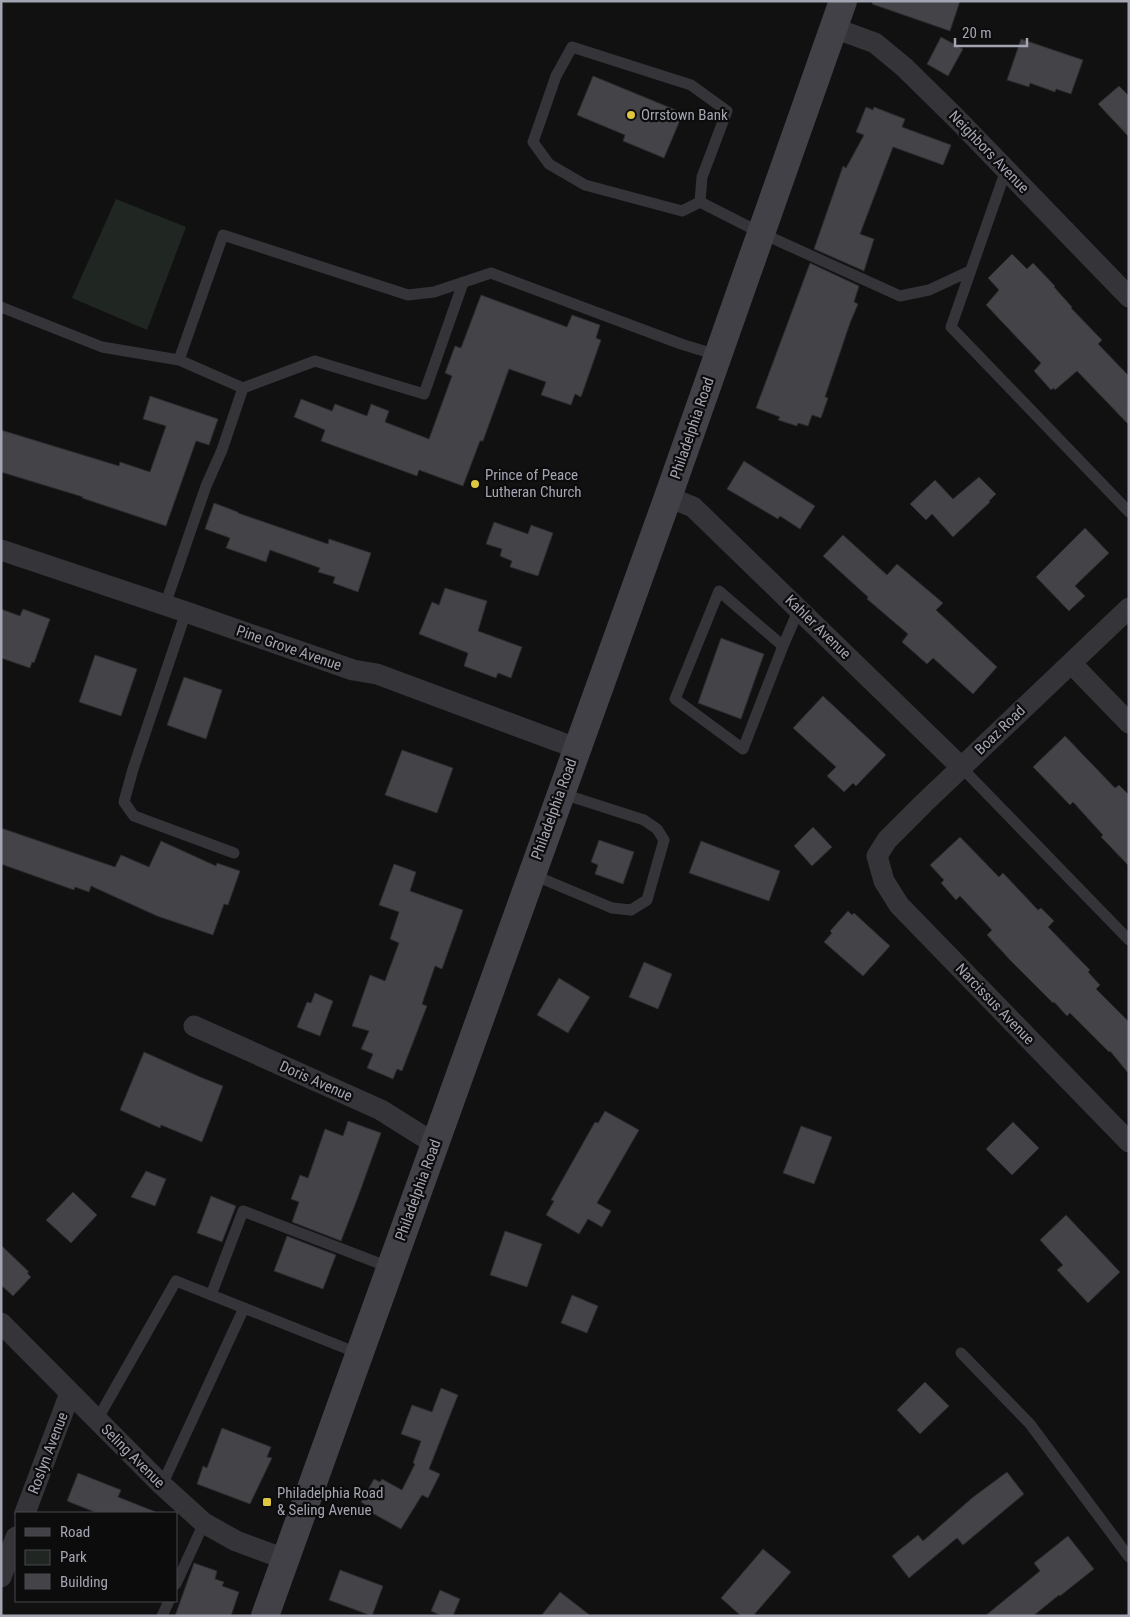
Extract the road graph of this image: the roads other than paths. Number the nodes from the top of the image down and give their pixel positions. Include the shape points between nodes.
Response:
1 (843, 1) edge
2 (834, 28) junction
3 (1006, 170) junction
4 (700, 202) junction
5 (761, 233) junction
6 (970, 271) junction
7 (463, 283) junction
8 (1129, 297) edge
9 (1, 307) edge
10 (717, 355) junction
11 (179, 360) junction
12 (243, 388) junction
13 (668, 497) junction
14 (1129, 512) edge
15 (1, 550) edge
16 (166, 605) junction
17 (1129, 608) edge
18 (799, 609) junction
19 (186, 612) junction
20 (783, 646) junction
21 (1071, 663) junction
22 (1129, 723) edge
23 (576, 748) junction
24 (961, 767) junction
25 (560, 793) junction
26 (234, 853) dead end
27 (877, 856) joint
28 (531, 874) junction
29 (1129, 940) edge
30 (194, 1026) dead end
31 (1129, 1142) edge
32 (435, 1144) junction
33 (391, 1268) junction
34 (211, 1295) junction
35 (244, 1308) junction
36 (1, 1322) edge
37 (961, 1353) dead end
38 (360, 1354) junction
39 (70, 1393) junction
40 (97, 1420) junction
41 (162, 1485) junction
42 (25, 1512) edge
43 (204, 1523) junction
44 (15, 1540) edge
45 (1129, 1557) edge
46 (286, 1559) junction
47 (1, 1577) edge
48 (178, 1580) edge
49 (169, 1602) edge
50 (162, 1616) edge
51 (265, 1616) edge

1 - 2 main road, Philadelphia Road
2 - 3 street, Neighbors Avenue via 875,43 904,66
2 - 5 main road, Philadelphia Road
3 - 6 lane
3 - 8 street, Neighbors Avenue
4 - 4 lane via 702,177 727,111 692,85 572,47 556,76 533,142 550,164 585,185 682,211
4 - 5 lane
5 - 6 lane via 900,296 929,290
5 - 10 main road, Philadelphia Road
6 - 14 lane via 951,327
7 - 10 lane via 491,273
7 - 11 lane via 434,292 408,294 223,236
7 - 12 lane via 424,394 315,361
9 - 11 lane via 102,347
10 - 13 main road, Philadelphia Road
11 - 12 lane
12 - 16 lane
13 - 18 street, Kahler Avenue via 693,507
13 - 23 main road, Philadelphia Road
15 - 16 street, Pine Grove Avenue
16 - 19 street, Pine Grove Avenue
17 - 21 street, Boaz Road
18 - 20 lane
18 - 24 street, Kahler Avenue
19 - 23 street, Pine Grove Avenue via 353,670 377,674
19 - 26 lane via 124,802 134,816
20 - 20 lane via 719,590 675,699 742,749
21 - 22 street
21 - 24 street, Boaz Road
23 - 25 main road, Philadelphia Road
24 - 27 street, Boaz Road via 887,840
24 - 29 lane
25 - 28 main road, Philadelphia Road
25 - 28 lane via 644,820 658,829 664,840 647,900 631,910 612,908
27 - 31 street, Narcissus Avenue via 884,881 900,905
28 - 32 main road, Philadelphia Road
30 - 32 street, Doris Avenue via 381,1110
32 - 33 main road, Philadelphia Road
33 - 34 lane via 243,1212
33 - 38 main road, Philadelphia Road
34 - 35 lane
34 - 40 lane via 176,1280
35 - 38 lane
35 - 41 lane
36 - 39 street, Seling Avenue
37 - 45 lane via 1030,1424
38 - 46 main road, Philadelphia Road
39 - 40 street, Seling Avenue
39 - 42 street, Roslyn Avenue
40 - 41 street, Seling Avenue
41 - 43 street, Seling Avenue
43 - 46 street, Seling Avenue via 236,1541
43 - 48 lane
44 - 47 street
46 - 51 main road, Philadelphia Road
49 - 50 lane

